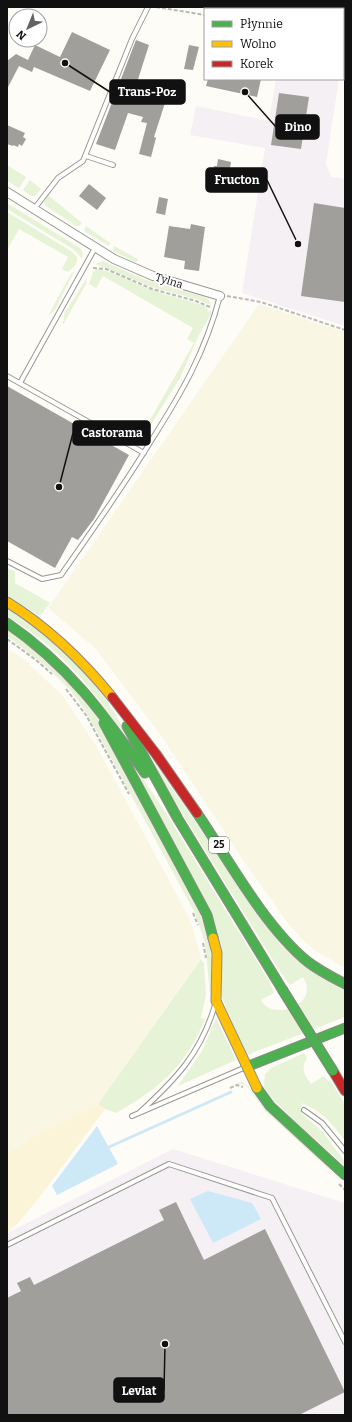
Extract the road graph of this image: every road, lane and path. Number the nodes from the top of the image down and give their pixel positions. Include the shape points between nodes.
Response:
1 (148, 7) edge
2 (156, 7) edge
3 (204, 15) edge
4 (86, 156) junction
5 (113, 165) dead end
6 (8, 193) edge
7 (34, 209) junction
8 (95, 248) junction
9 (93, 268) dead end
10 (220, 296) junction
11 (212, 309) dead end
12 (345, 330) edge
13 (7, 376) edge
14 (20, 383) junction
15 (144, 453) junction
16 (7, 560) edge
17 (7, 602) edge
18 (7, 622) edge
19 (7, 639) edge
20 (57, 680) dead end
21 (62, 685) dead end
22 (108, 691) junction
23 (92, 699) junction
24 (131, 797) dead end
25 (178, 820) junction
26 (190, 906) dead end
27 (198, 926) dead end
28 (202, 939) dead end
29 (206, 963) dead end
30 (345, 984) edge
31 (216, 1001) junction
32 (345, 1028) edge
33 (246, 1067) junction
34 (345, 1091) edge
35 (304, 1110) dead end
36 (140, 1112) junction
37 (132, 1116) dead end
38 (345, 1151) edge
39 (345, 1175) edge
40 (7, 1245) edge
41 (345, 1342) edge

1 - 4 lane via 132,39
2 - 3 path
4 - 5 lane
4 - 7 lane via 78,166 52,183
6 - 7 street, Tylna
7 - 8 street, Tylna
8 - 10 street, Tylna via 134,269
8 - 14 lane
9 - 11 path via 106,269 152,289 196,301
10 - 12 path via 261,302
10 - 15 lane via 206,342 191,375
13 - 14 lane
14 - 15 lane
15 - 16 lane via 61,574 42,579
17 - 22 main road, 25 via 60,639
18 - 23 main road, 25 via 48,652
19 - 20 path via 36,660
21 - 24 path via 86,715
22 - 25 main road
22 - 30 main road, 25 via 164,765 286,941 311,964
23 - 25 main road, 25
23 - 31 main road via 207,915 217,953
25 - 34 main road, 25, bridge
26 - 27 path
28 - 29 path
31 - 33 main road
31 - 36 lane via 206,1031 192,1057 171,1083
32 - 33 main road
33 - 36 lane
33 - 39 main road via 264,1099
35 - 38 lane via 322,1123
36 - 37 lane
40 - 41 lane via 169,1164 272,1198

